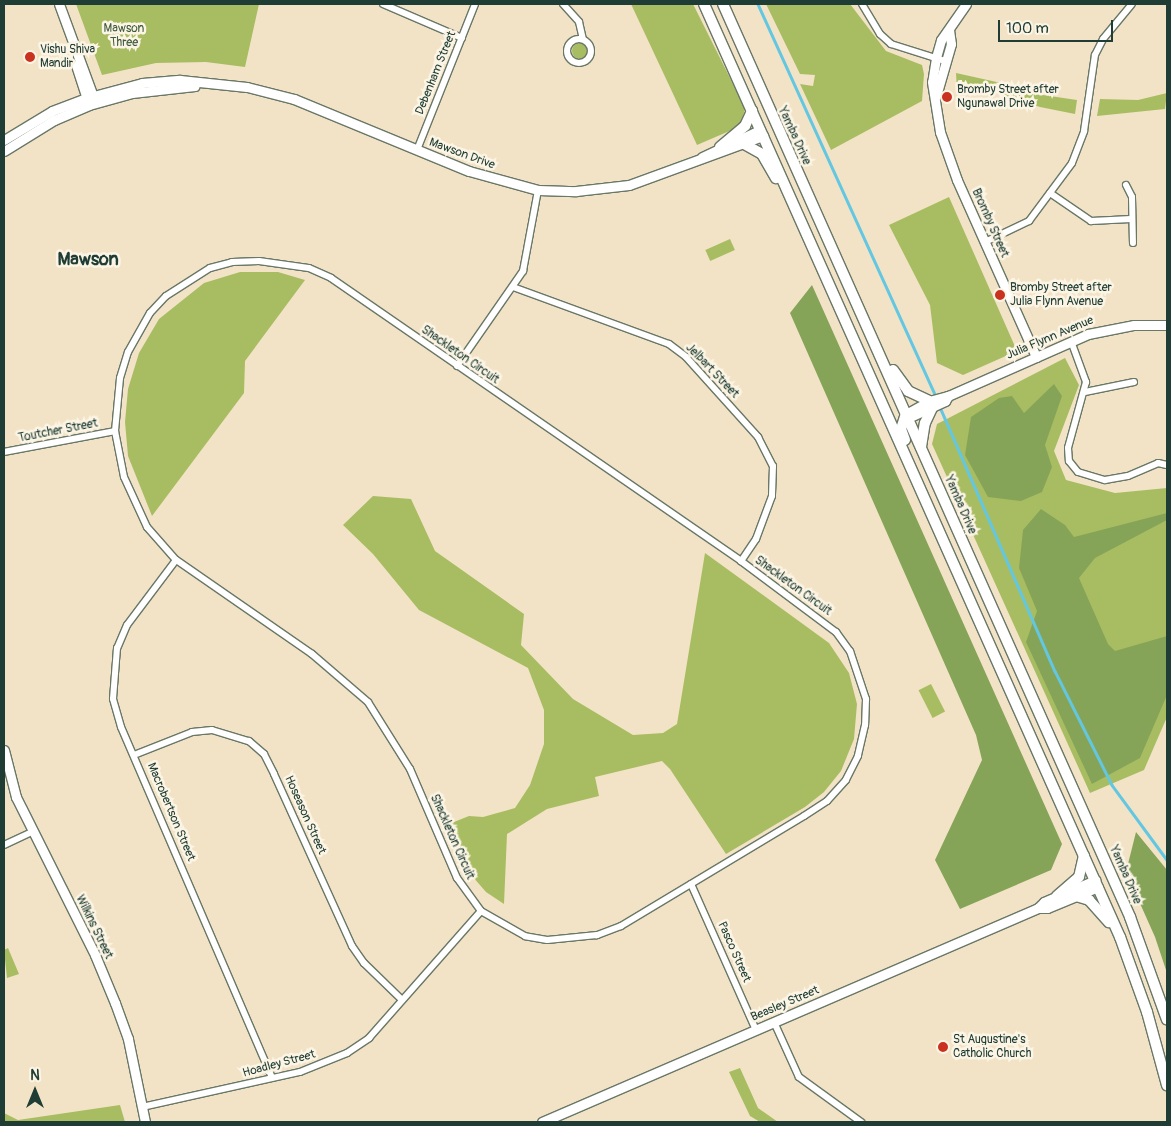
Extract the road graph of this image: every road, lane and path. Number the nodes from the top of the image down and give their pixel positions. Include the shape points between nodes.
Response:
1 (59, 4) edge
2 (383, 4) edge
3 (475, 4) edge
4 (563, 4) edge
5 (704, 4) edge
6 (723, 4) edge
7 (862, 4) edge
8 (966, 4) edge
9 (1132, 4) edge
10 (949, 30) junction
11 (462, 38) junction
12 (583, 40) junction
13 (936, 58) junction
14 (945, 61) junction
15 (937, 82) junction
16 (91, 100) junction
17 (752, 110) junction
18 (776, 126) junction
19 (762, 133) junction
20 (4, 140) edge
21 (744, 144) junction
22 (720, 147) junction
23 (417, 150) junction
24 (4, 151) edge
25 (700, 159) junction
26 (1126, 185) dead end
27 (786, 187) junction
28 (538, 190) junction
29 (1050, 193) junction
30 (1131, 219) junction
31 (985, 242) junction
32 (1133, 243) dead end
33 (513, 287) junction
34 (1167, 325) edge
35 (1071, 341) junction
36 (880, 356) junction
37 (1036, 357) junction
38 (457, 366) junction
39 (1134, 382) dead end
40 (1085, 392) junction
41 (931, 404) junction
42 (884, 407) junction
43 (906, 416) junction
44 (116, 431) junction
45 (921, 448) junction
46 (4, 452) edge
47 (1167, 465) edge
48 (915, 477) junction
49 (176, 560) junction
50 (741, 561) junction
51 (4, 750) edge
52 (134, 755) junction
53 (32, 832) junction
54 (4, 845) edge
55 (1084, 856) junction
56 (1113, 877) junction
57 (692, 884) junction
58 (1096, 884) junction
59 (1057, 896) junction
60 (1076, 896) junction
61 (1038, 908) junction
62 (481, 912) junction
63 (1120, 937) junction
64 (402, 1000) junction
65 (1167, 1020) edge
66 (774, 1022) junction
67 (756, 1030) junction
68 (272, 1078) junction
69 (1167, 1086) edge
70 (142, 1107) junction
71 (145, 1122) edge
72 (542, 1122) edge
73 (861, 1122) edge

1 - 16 main road via 72,51
2 - 11 street
3 - 11 street, Debenham Street
4 - 12 street via 579,22
5 - 17 main road
6 - 18 main road, Yamba Drive
7 - 13 street via 880,34 891,44
8 - 10 main road, Bromby Street
9 - 29 street via 1103,39 1095,55 1084,131 1072,163
10 - 13 main road, Bromby Street via 941,40
10 - 14 main road, Bromby Street via 950,44
11 - 23 street, Debenham Street
12 - 12 street via 590,44 591,56 577,64 570,60 567,48 575,40
13 - 14 street
13 - 15 main road, Bromby Street
14 - 15 main road, Bromby Street
15 - 31 main road, Bromby Street via 940,132
16 - 20 main road, Mawson Drive via 52,111
16 - 23 main road, Mawson Drive via 158,81 223,84 294,99
16 - 24 main road, Mawson Drive
17 - 19 main road
17 - 22 main road via 739,134
18 - 19 main road
18 - 36 main road, Yamba Drive
19 - 21 main road, Mawson Drive
19 - 22 main road, Mawson Drive
19 - 27 main road
21 - 25 main road, Mawson Drive
21 - 27 main road via 762,154 774,176
22 - 25 main road, Mawson Drive
23 - 28 main road, Mawson Drive via 468,171
25 - 28 main road, Mawson Drive via 628,184 576,191
26 - 30 street via 1132,197
27 - 42 main road
28 - 33 street via 527,258
29 - 30 street via 1091,222
29 - 31 street via 1029,221
30 - 32 street
31 - 37 main road, Bromby Street
33 - 38 street
33 - 50 street, Jelbart Street via 669,344 686,356 758,437 773,466 772,496 756,539
34 - 35 main road, Julia Flynn Avenue via 1110,328
35 - 37 main road, Julia Flynn Avenue
35 - 40 street via 1084,372
36 - 41 main road via 908,391
36 - 43 main road, Yamba Drive
37 - 41 main road, Julia Flynn Avenue
38 - 44 street, Shackleton Circuit via 331,278 310,268 278,262 232,262 210,268 189,279 150,313 128,352 120,378
38 - 50 street, Shackleton Circuit
39 - 40 street
40 - 47 street via 1068,448 1070,461 1078,472 1117,480 1150,466
41 - 43 main road, Julia Flynn Avenue
41 - 45 main road
42 - 43 main road
42 - 48 main road
43 - 45 main road, Yamba Drive
43 - 48 main road via 901,429
44 - 46 street, Toutcher Street
44 - 49 street, Shackleton Circuit via 124,477 135,505 147,527
45 - 56 main road, Yamba Drive
48 - 55 main road
49 - 52 street, Macrobertson Street via 127,625 117,648 113,699
49 - 62 street, Shackleton Circuit via 312,654 368,702 410,768 457,878
50 - 57 street, Shackleton Circuit via 836,632 850,651 860,674 866,700 865,726 858,756 846,780 827,800
51 - 53 main road, Wilkins Street via 16,797
52 - 64 street, Hoseason Street via 192,732 212,730 250,741 264,754 274,774 352,946 364,963
52 - 68 street, Macrobertson Street
53 - 54 street
53 - 70 main road, Wilkins Street via 95,955 115,1003 128,1039
55 - 58 main road
55 - 59 main road via 1079,877
56 - 58 main road
56 - 65 main road, Yamba Drive via 1148,961
57 - 62 street, Shackleton Circuit via 621,926 574,939 548,940 525,936
57 - 67 street, Pasco Street
58 - 59 main road, Beasley Street
58 - 60 main road, Beasley Street
58 - 63 main road
59 - 61 main road, Beasley Street
60 - 61 main road, Beasley Street
60 - 63 main road via 1090,900
61 - 66 main road, Beasley Street
62 - 64 street, Hoadley Street
63 - 69 main road via 1147,1012
64 - 68 street, Hoadley Street via 369,1038 347,1053 300,1072
66 - 67 main road, Beasley Street
66 - 73 street via 799,1077
67 - 72 main road, Beasley Street
68 - 70 street, Hoadley Street
70 - 71 main road, Wilkins Street

